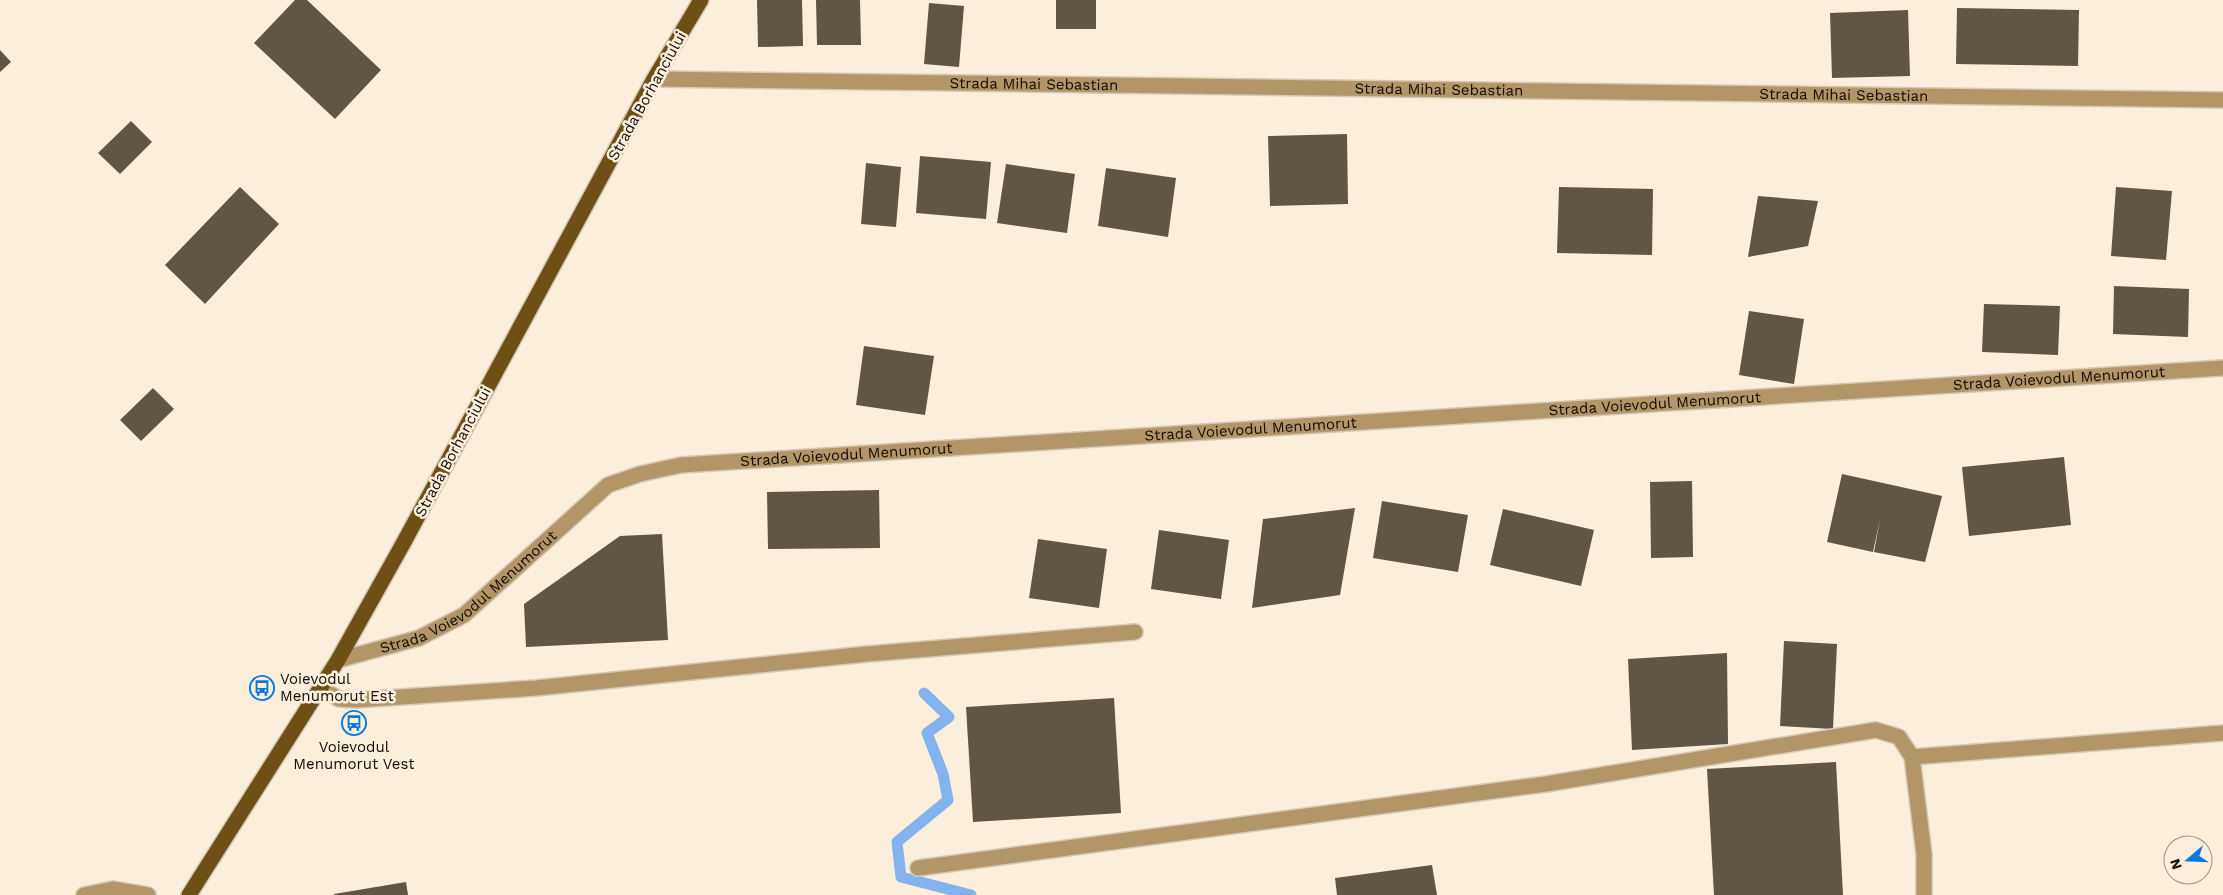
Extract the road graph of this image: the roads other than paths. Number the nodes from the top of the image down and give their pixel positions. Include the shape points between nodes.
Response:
1 (701, 0) edge
2 (654, 80) junction
3 (2223, 100) edge
4 (2223, 368) edge
5 (1135, 632) dead end
6 (338, 660) junction
7 (320, 688) junction
8 (2223, 733) edge
9 (1912, 757) junction
10 (918, 868) dead end
11 (84, 895) edge
12 (148, 895) edge
13 (189, 895) edge
14 (1924, 895) edge

1 - 2 main road, Strada Borhanciului
2 - 3 street, Strada Mihai Sebastian
2 - 6 main road, Strada Borhanciului
4 - 6 street, Strada Voievodul Menumorut via 682,465 608,485 464,615 419,638
5 - 7 street via 867,654 471,693 356,700 339,699
6 - 7 main road, Strada Borhanciului
7 - 13 main road, Strada Borhanciului
8 - 9 street
9 - 10 street via 1899,737 1876,730 1546,784
9 - 14 street via 1924,854
11 - 12 street via 113,889

